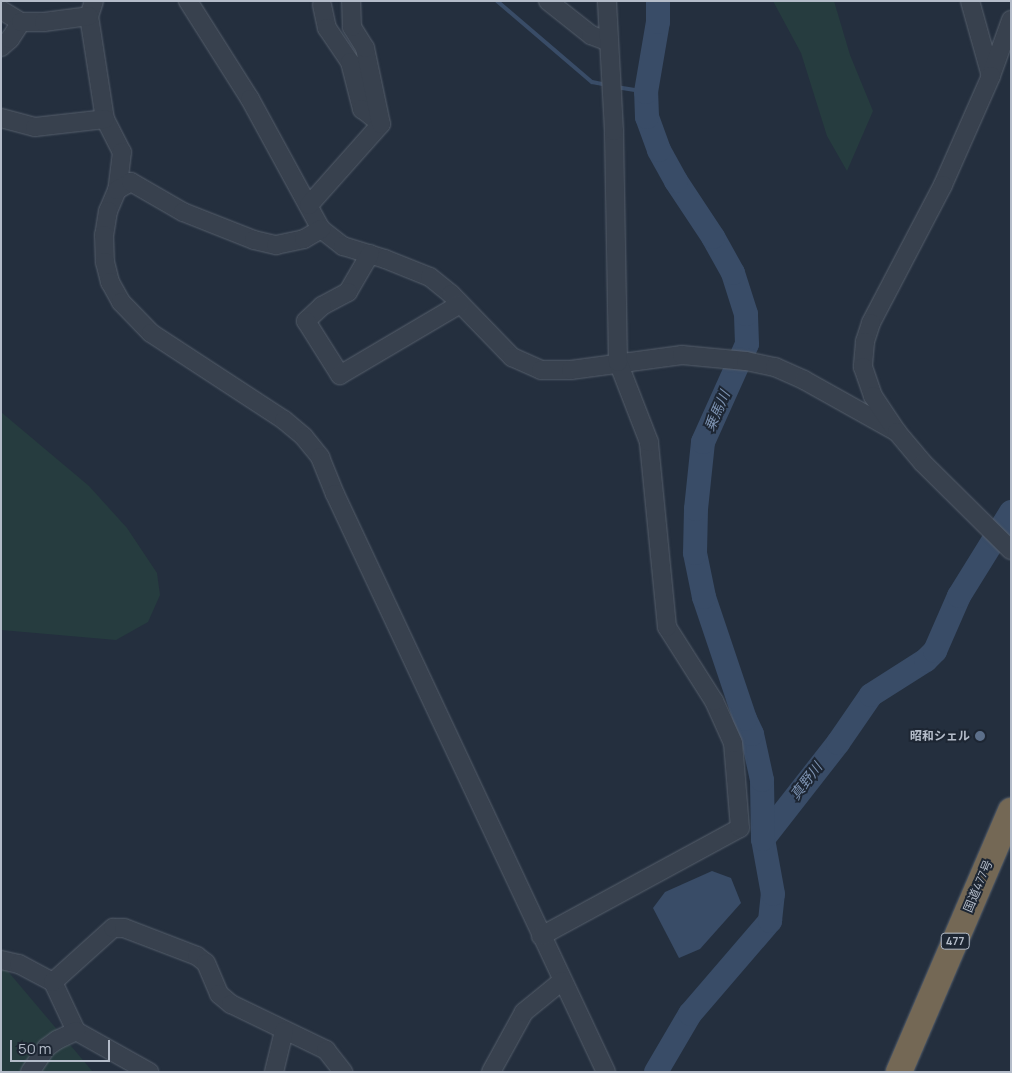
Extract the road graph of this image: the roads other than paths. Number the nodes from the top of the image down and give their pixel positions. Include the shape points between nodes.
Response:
1 (188, 1) edge
2 (350, 1) edge
3 (548, 1) edge
4 (607, 1) edge
5 (970, 1) edge
6 (322, 5) dead end
7 (91, 8) edge
8 (1, 10) edge
9 (1011, 20) edge
10 (21, 22) junction
11 (610, 42) junction
12 (1, 47) edge
13 (991, 76) junction
14 (1, 118) edge
15 (105, 119) junction
16 (381, 124) junction
17 (117, 190) junction
18 (309, 205) junction
19 (321, 230) junction
20 (370, 254) junction
21 (460, 304) junction
22 (618, 362) junction
23 (897, 432) junction
24 (1011, 550) edge
25 (1011, 811) edge
26 (541, 936) junction
27 (1, 960) edge
28 (53, 982) junction
29 (562, 982) junction
30 (284, 1030) junction
31 (76, 1031) junction
32 (30, 1072) edge
33 (149, 1072) edge
34 (274, 1072) edge
35 (343, 1072) edge
36 (491, 1072) edge
37 (606, 1072) edge
38 (899, 1072) edge

1 - 18 street via 250,99
2 - 16 street via 352,27 365,48
3 - 11 street via 591,35
4 - 11 street
5 - 13 street
6 - 16 street via 327,28 350,62 362,109
7 - 10 street via 44,22
7 - 15 street
8 - 10 street
9 - 13 street
10 - 12 street
11 - 22 street
13 - 23 street via 943,185 871,323 865,342 863,367 873,396
14 - 15 street via 36,127
15 - 17 street via 122,152
16 - 18 street
17 - 19 street via 131,182 182,212 254,240 276,245 304,239
17 - 26 street via 108,211 104,236 106,269 121,302 151,333 284,420 320,457
18 - 19 street
19 - 20 street via 343,246
20 - 21 street via 430,277
20 - 21 street via 348,292 322,306 306,322 340,375
21 - 22 street via 512,358 541,370 571,370
22 - 23 street via 682,355 719,357 775,367
22 - 26 street via 649,442 667,628 714,701 733,743 740,828
23 - 24 street via 923,464
25 - 38 highway, 国道477号 / 477
26 - 29 street
27 - 28 street via 19,964
28 - 30 street via 113,928 124,928 197,956 206,963 216,989 225,999
28 - 31 street
29 - 36 street via 524,1012
29 - 37 street
30 - 34 street
30 - 35 street via 326,1050
31 - 32 street via 46,1048
31 - 33 street

